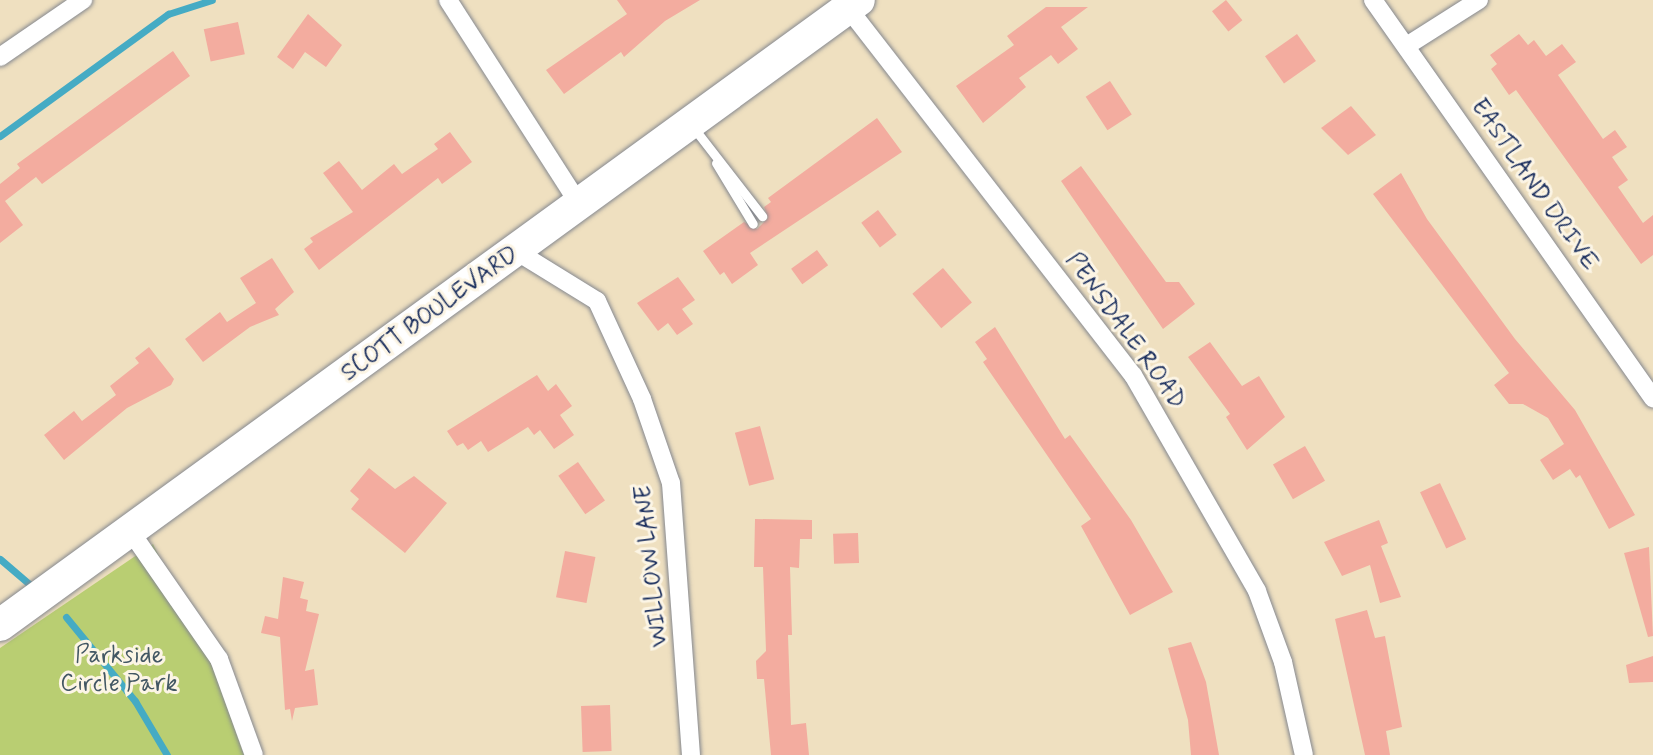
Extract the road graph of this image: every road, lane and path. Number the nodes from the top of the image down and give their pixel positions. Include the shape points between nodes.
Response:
1 (83, 0) edge
2 (448, 0) edge
3 (1373, 0) edge
4 (1479, 0) edge
5 (853, 4) edge
6 (1408, 45) junction
7 (0, 57) edge
8 (690, 122) junction
9 (716, 163) junction
10 (579, 204) junction
11 (762, 216) dead end
12 (753, 224) dead end
13 (516, 251) junction
14 (1653, 399) edge
15 (131, 532) junction
16 (0, 625) edge
17 (254, 755) edge
18 (691, 755) edge
19 (1304, 755) edge

1 - 7 street
2 - 10 street
3 - 6 street, EASTLAND DRIVE
4 - 6 street
5 - 8 highway, SCOTT BOULEVARD
5 - 19 street, PENSDALE ROAD via 1139,385 1257,591 1283,662
6 - 14 street, EASTLAND DRIVE
8 - 9 lane
8 - 10 highway, SCOTT BOULEVARD
9 - 11 lane via 731,174
9 - 12 lane
10 - 13 highway, SCOTT BOULEVARD
13 - 15 highway, SCOTT BOULEVARD
13 - 18 street, WILLOW LANE via 597,301 642,399 671,483
15 - 16 highway, SCOTT BOULEVARD
15 - 17 street via 219,659

